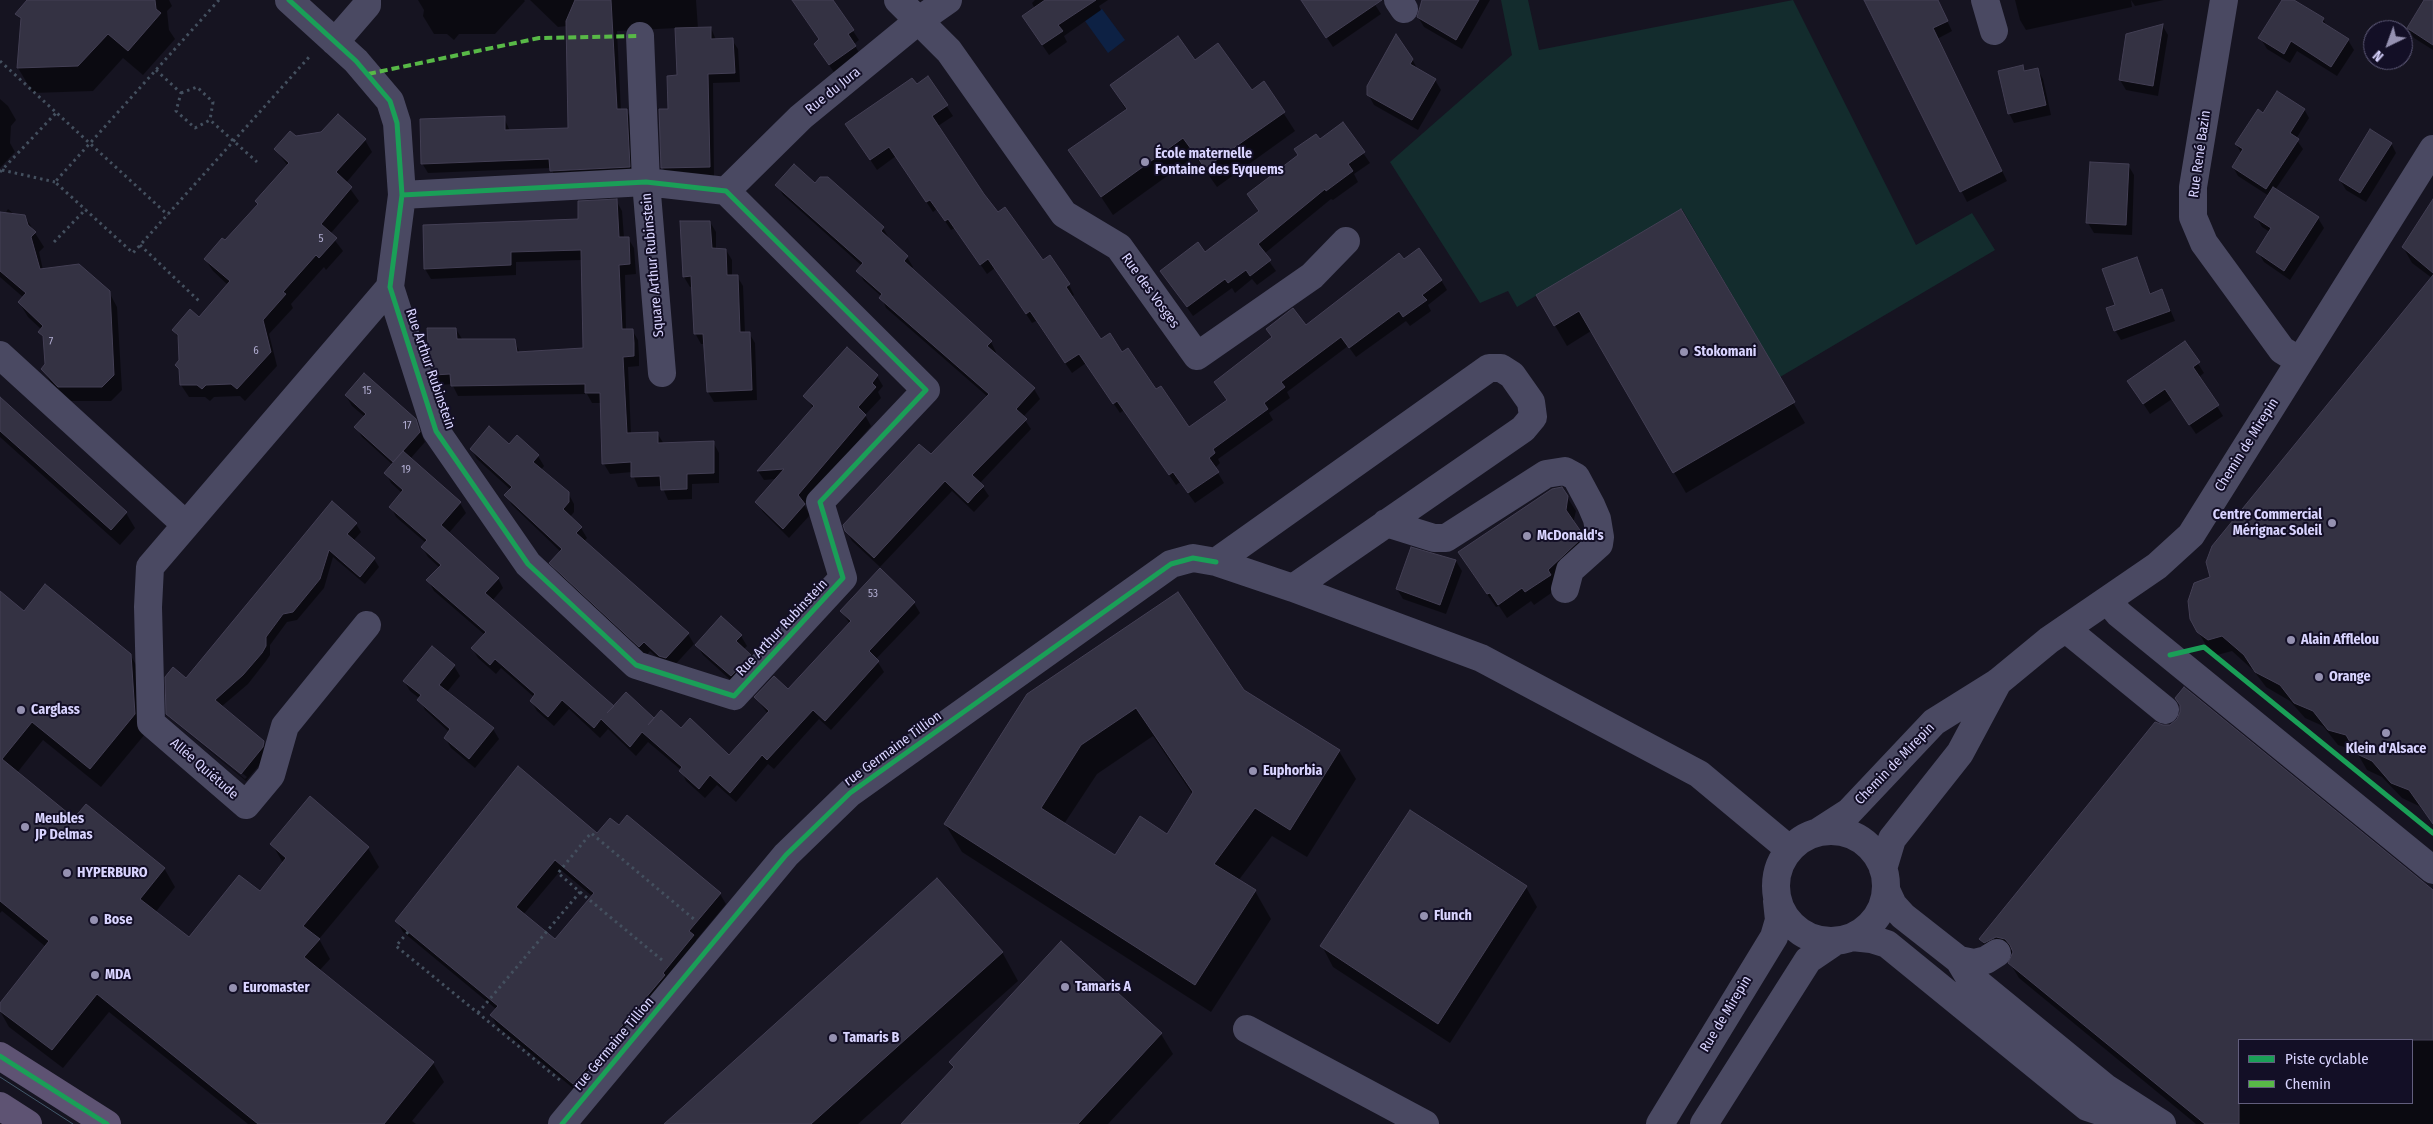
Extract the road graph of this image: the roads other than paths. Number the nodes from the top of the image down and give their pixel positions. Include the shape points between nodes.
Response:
1 (289, 0) edge
2 (367, 0) edge
3 (898, 0) edge
4 (948, 0) edge
5 (1985, 0) edge
6 (2224, 0) edge
7 (918, 21) junction
8 (1994, 31) dead end
9 (640, 36) dead end
10 (332, 39) junction
11 (2433, 149) edge
12 (646, 182) junction
13 (726, 191) junction
14 (402, 195) junction
15 (1346, 241) dead end
16 (390, 287) junction
17 (0, 355) edge
18 (2300, 361) junction
19 (662, 373) dead end
20 (1386, 523) junction
21 (185, 524) junction
22 (1216, 562) junction
23 (1293, 588) junction
24 (1564, 589) dead end
25 (2108, 600) junction
26 (367, 625) dead end
27 (2066, 629) junction
28 (1998, 682) junction
29 (2165, 710) dead end
30 (1818, 832) junction
31 (1789, 849) junction
32 (2433, 870) edge
33 (1885, 879) junction
34 (1777, 901) junction
35 (1844, 939) junction
36 (1997, 953) dead end
37 (1959, 960) junction
38 (1247, 1029) dead end
39 (0, 1056) edge
40 (0, 1106) edge
41 (1708, 1121) edge
42 (28, 1124) edge
43 (107, 1124) edge
44 (562, 1124) edge
45 (1425, 1124) edge
46 (1660, 1124) edge
47 (2130, 1124) edge
48 (2162, 1124) edge

1 - 10 street, Rue Arthur Rubinstein
2 - 10 street via 367,5
3 - 7 street, Rue des Vosges
4 - 7 street, Rue du Jura
5 - 8 street
6 - 18 street, Rue René Bazin via 2194,187 2193,217 2204,243 2282,350
7 - 13 street, Rue du Jura via 801,116
7 - 15 street, Rue des Vosges via 949,51 1064,214 1119,247 1198,356 1312,276
9 - 12 street, Square Arthur Rubinstein
10 - 14 street, Rue Arthur Rubinstein via 390,101 397,123
11 - 18 street, Chemin de Mirepin
12 - 13 street
12 - 14 street
12 - 19 street, Square Arthur Rubinstein
13 - 16 street, Rue Arthur Rubinstein via 926,390 820,502 843,578 734,696 636,665 528,564 436,430
14 - 16 street, Rue Arthur Rubinstein
16 - 21 street
17 - 21 street
18 - 25 street, Chemin de Mirepin via 2190,535 2157,566
20 - 22 street via 1524,429 1533,417 1531,402 1512,375 1501,368 1488,368
20 - 23 street
20 - 24 street via 1434,538 1446,538 1546,474 1565,471 1576,477 1592,505 1600,537 1599,544 1570,570
21 - 26 street, Allée Quiétude via 150,567 151,723 246,805 271,775 285,726
22 - 23 street, rue Germaine Tillion
22 - 44 street, rue Germaine Tillion via 1193,558 1171,564 850,793 786,855
23 - 31 street, rue Germaine Tillion via 1481,658 1699,774
25 - 27 street, Chemin de Mirepin
25 - 32 street via 2119,614
27 - 28 street, Chemin de Mirepin
27 - 29 street
28 - 30 street, Chemin de Mirepin via 1934,722 1849,812
28 - 33 street, Chemin de Mirepin via 1960,753 1892,839
30 - 31 street via 1802,838
30 - 33 street via 1834,830 1865,842 1876,854
31 - 34 street via 1779,864 1775,883
33 - 35 street via 1882,905 1875,919 1864,930
33 - 37 street via 1893,905 1903,916
34 - 35 street via 1799,932 1817,940
34 - 46 street, Rue de Mirepin via 1779,920 1774,937
35 - 41 street via 1808,960
35 - 47 street via 1871,939 1887,944 2087,1107
36 - 37 street via 1974,963
37 - 48 street via 1968,975 2106,1088
38 - 45 street
39 - 43 main road
40 - 42 main road

